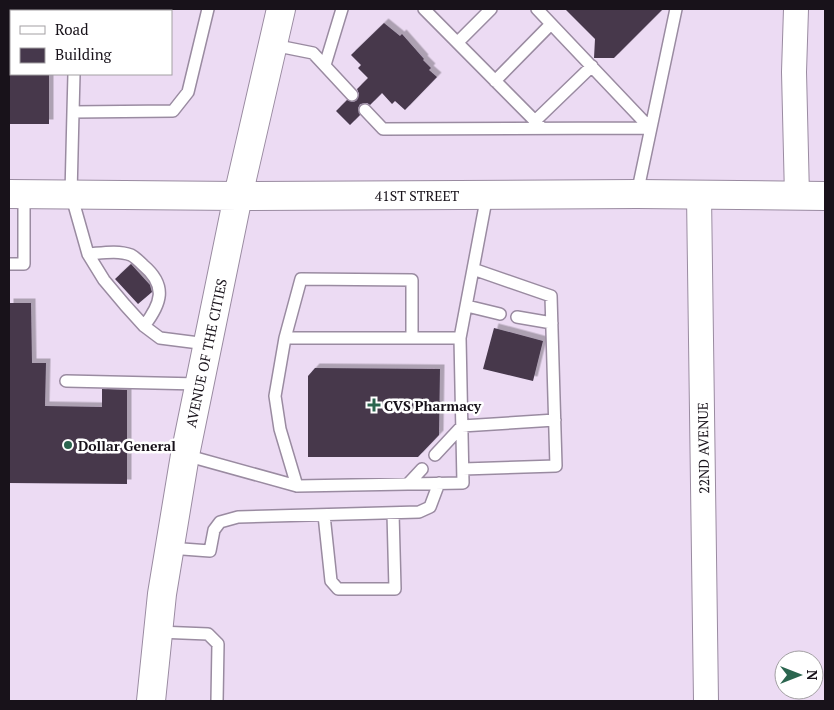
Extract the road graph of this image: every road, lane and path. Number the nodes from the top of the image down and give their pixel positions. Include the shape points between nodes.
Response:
1 (208, 9) edge
2 (281, 9) edge
3 (342, 9) edge
4 (424, 9) edge
5 (491, 9) edge
6 (536, 9) edge
7 (676, 9) edge
8 (796, 9) edge
9 (551, 24) junction
10 (458, 42) junction
11 (272, 45) junction
12 (325, 65) junction
13 (592, 66) junction
14 (74, 75) edge
15 (495, 81) junction
16 (352, 95) dead end
17 (366, 110) dead end
18 (73, 112) junction
19 (539, 124) junction
20 (650, 128) junction
21 (16, 194) edge
22 (71, 194) junction
23 (637, 194) junction
24 (488, 195) junction
25 (699, 195) junction
26 (238, 196) junction
27 (797, 196) junction
28 (825, 196) edge
29 (88, 254) junction
30 (9, 264) edge
31 (473, 269) junction
32 (466, 306) junction
33 (500, 314) dead end
34 (517, 316) dead end
35 (552, 323) junction
36 (144, 326) junction
37 (285, 338) junction
38 (412, 338) junction
39 (460, 338) junction
40 (207, 344) junction
41 (66, 381) dead end
42 (199, 384) junction
43 (555, 420) junction
44 (462, 426) junction
45 (185, 455) junction
46 (435, 455) dead end
47 (422, 469) dead end
48 (463, 469) junction
49 (439, 483) junction
50 (408, 484) junction
51 (297, 486) junction
52 (393, 513) junction
53 (324, 515) junction
54 (169, 548) junction
55 (158, 632) junction
56 (151, 701) edge
57 (217, 701) edge
58 (706, 701) edge

1 - 18 lane via 188,92 173,111
2 - 11 street, AVENUE OF THE CITIES
3 - 12 lane
4 - 10 lane
5 - 10 lane
6 - 9 lane
7 - 20 lane
8 - 27 street
9 - 13 lane
9 - 15 lane
10 - 15 lane
11 - 12 lane via 313,53
11 - 26 street, AVENUE OF THE CITIES
12 - 16 lane
13 - 19 lane
13 - 20 lane
14 - 18 lane
15 - 19 lane
17 - 19 lane via 383,128
18 - 22 lane
19 - 20 lane
20 - 23 lane
21 - 22 street, 41ST STREET
21 - 30 lane via 24,264
22 - 26 street, 41ST STREET
22 - 29 lane
23 - 24 street, 41ST STREET
23 - 25 street, 41ST STREET
24 - 26 street, 41ST STREET
24 - 31 lane
25 - 27 street, 41ST STREET
25 - 58 street, 22ND AVENUE
26 - 40 street, AVENUE OF THE CITIES
27 - 28 street, 41ST STREET
29 - 36 lane via 104,280
29 - 36 lane via 111,252 132,256 148,270 158,284 160,298
31 - 32 lane
31 - 35 lane via 551,296
32 - 33 lane
32 - 39 lane
34 - 35 lane
35 - 43 lane
36 - 40 lane via 160,338
37 - 38 lane
37 - 38 lane via 301,279 412,280
37 - 51 lane via 275,396 280,429
38 - 39 lane
39 - 44 lane
40 - 42 street, AVENUE OF THE CITIES
41 - 42 lane
42 - 45 street, AVENUE OF THE CITIES
43 - 44 lane
43 - 48 lane via 556,466
44 - 46 lane
44 - 48 lane
45 - 51 lane
45 - 54 street, AVENUE OF THE CITIES
47 - 50 lane
48 - 49 lane via 463,483
49 - 50 lane
49 - 52 lane via 430,507 419,512
50 - 51 lane
52 - 53 lane
52 - 53 lane via 395,589 338,589 331,581
53 - 54 lane via 238,518 220,522 214,530 210,551
54 - 55 street, AVENUE OF THE CITIES
55 - 56 street, AVENUE OF THE CITIES
55 - 57 lane via 208,634 218,644

